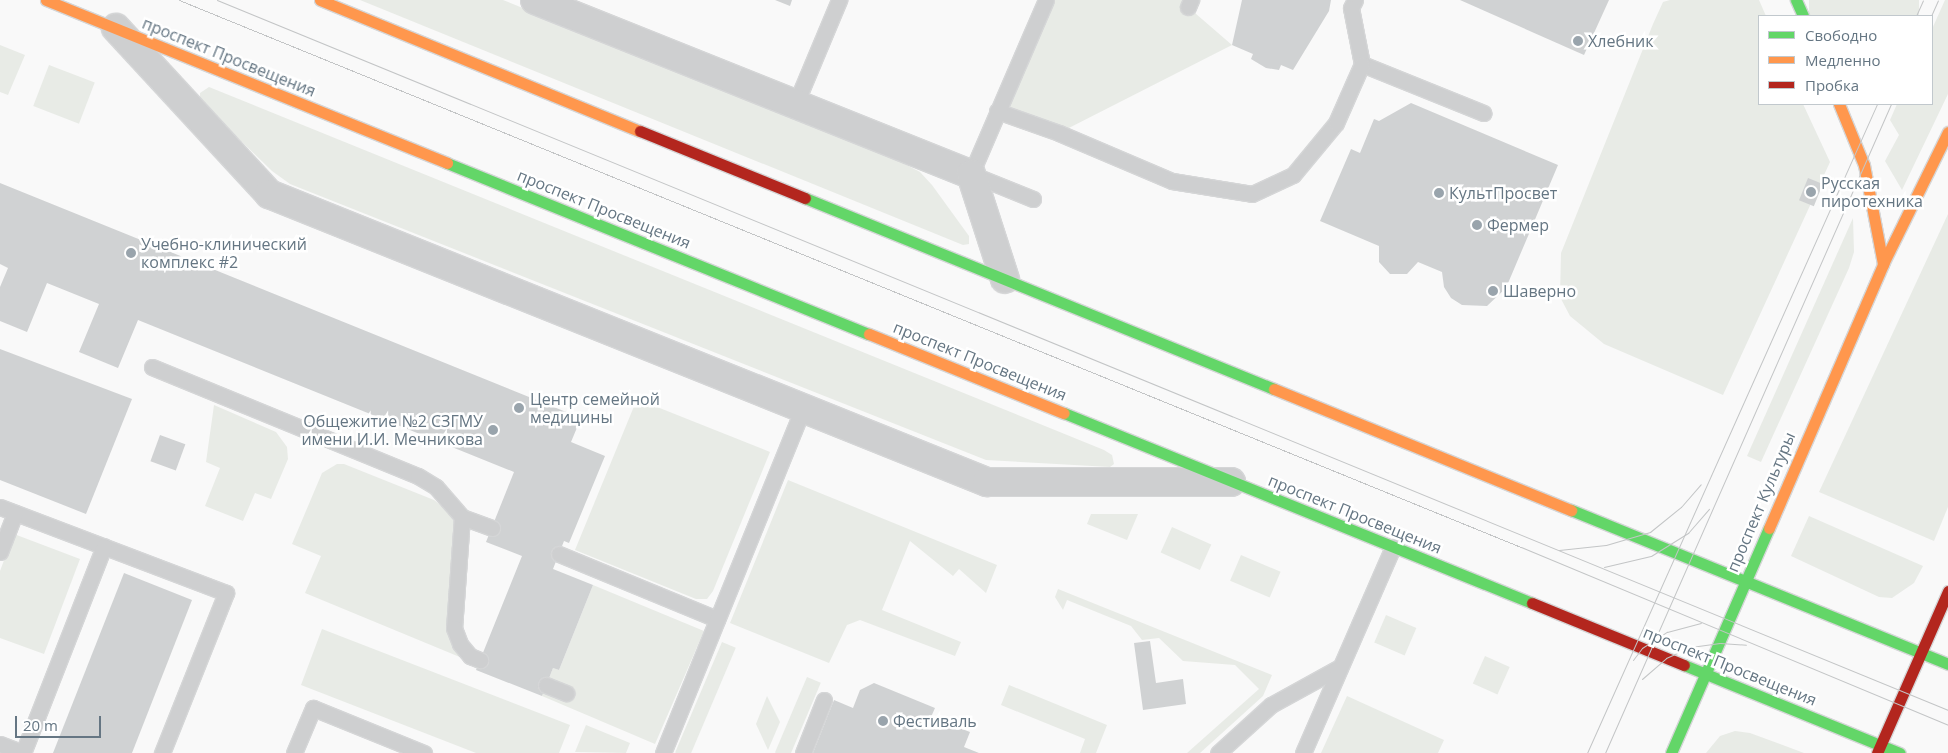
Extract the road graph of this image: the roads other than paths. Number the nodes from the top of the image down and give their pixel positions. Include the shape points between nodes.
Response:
1 (46, 0) edge
2 (320, 0) edge
3 (536, 0) edge
4 (839, 0) edge
5 (1046, 0) edge
6 (1355, 0) edge
7 (1796, 0) edge
8 (1803, 15) edge
9 (116, 28) junction
10 (1362, 64) junction
11 (796, 103) junction
12 (1839, 105) edge
13 (997, 111) junction
14 (1483, 113) dead end
15 (1948, 132) edge
16 (970, 174) junction
17 (1033, 200) dead end
18 (1883, 264) junction
19 (1005, 279) junction
20 (152, 367) dead end
21 (803, 408) junction
22 (1233, 482) junction
23 (0, 507) edge
24 (15, 513) junction
25 (462, 517) junction
26 (492, 528) dead end
27 (104, 546) junction
28 (1393, 547) junction
29 (0, 552) edge
30 (558, 554) dead end
31 (1745, 581) junction
32 (1948, 591) edge
33 (717, 619) junction
34 (1921, 653) junction
35 (480, 660) dead end
36 (1948, 664) edge
37 (1340, 667) junction
38 (1706, 674) junction
39 (546, 685) dead end
40 (566, 693) dead end
41 (824, 700) dead end
42 (0, 744) edge
43 (1879, 749) edge
44 (23, 753) edge
45 (162, 753) edge
46 (294, 753) edge
47 (424, 753) edge
48 (663, 753) edge
49 (803, 753) edge
50 (1218, 753) edge
51 (1303, 753) edge
52 (1672, 753) edge
53 (1900, 753) edge

1 - 9 main road, проспект Просвещения
2 - 19 main road
3 - 11 street
4 - 11 lane
5 - 13 lane
6 - 10 lane via 1351,8
7 - 8 main road
9 - 21 street via 269,194
9 - 22 main road, проспект Просвещения
10 - 13 lane via 1336,123 1293,176 1252,194 1172,181 1059,133
10 - 14 lane
11 - 16 street
12 - 18 main road via 1864,165
13 - 16 lane
15 - 18 main road, проспект Культуры
16 - 17 lane
16 - 19 street
18 - 31 main road, проспект Культуры
19 - 31 main road
20 - 25 lane via 418,476 436,487
21 - 22 street via 987,482
21 - 33 lane
22 - 28 main road, проспект Просвещения
23 - 24 lane
24 - 27 lane
24 - 29 lane
25 - 26 lane
25 - 35 lane via 454,628 460,644 470,656
27 - 44 lane
27 - 45 lane via 226,593
28 - 37 lane
28 - 38 main road, проспект Просвещения
30 - 33 lane
31 - 34 main road
31 - 38 main road, проспект Культуры
32 - 34 main road
33 - 48 lane
34 - 36 main road
34 - 43 main road
37 - 50 lane via 1271,705
37 - 51 lane
38 - 43 main road, проспект Просвещения
38 - 52 main road, проспект Культуры
39 - 40 lane
41 - 49 lane
42 - 44 lane
43 - 53 main road, проспект Просвещения
46 - 47 lane via 312,708

